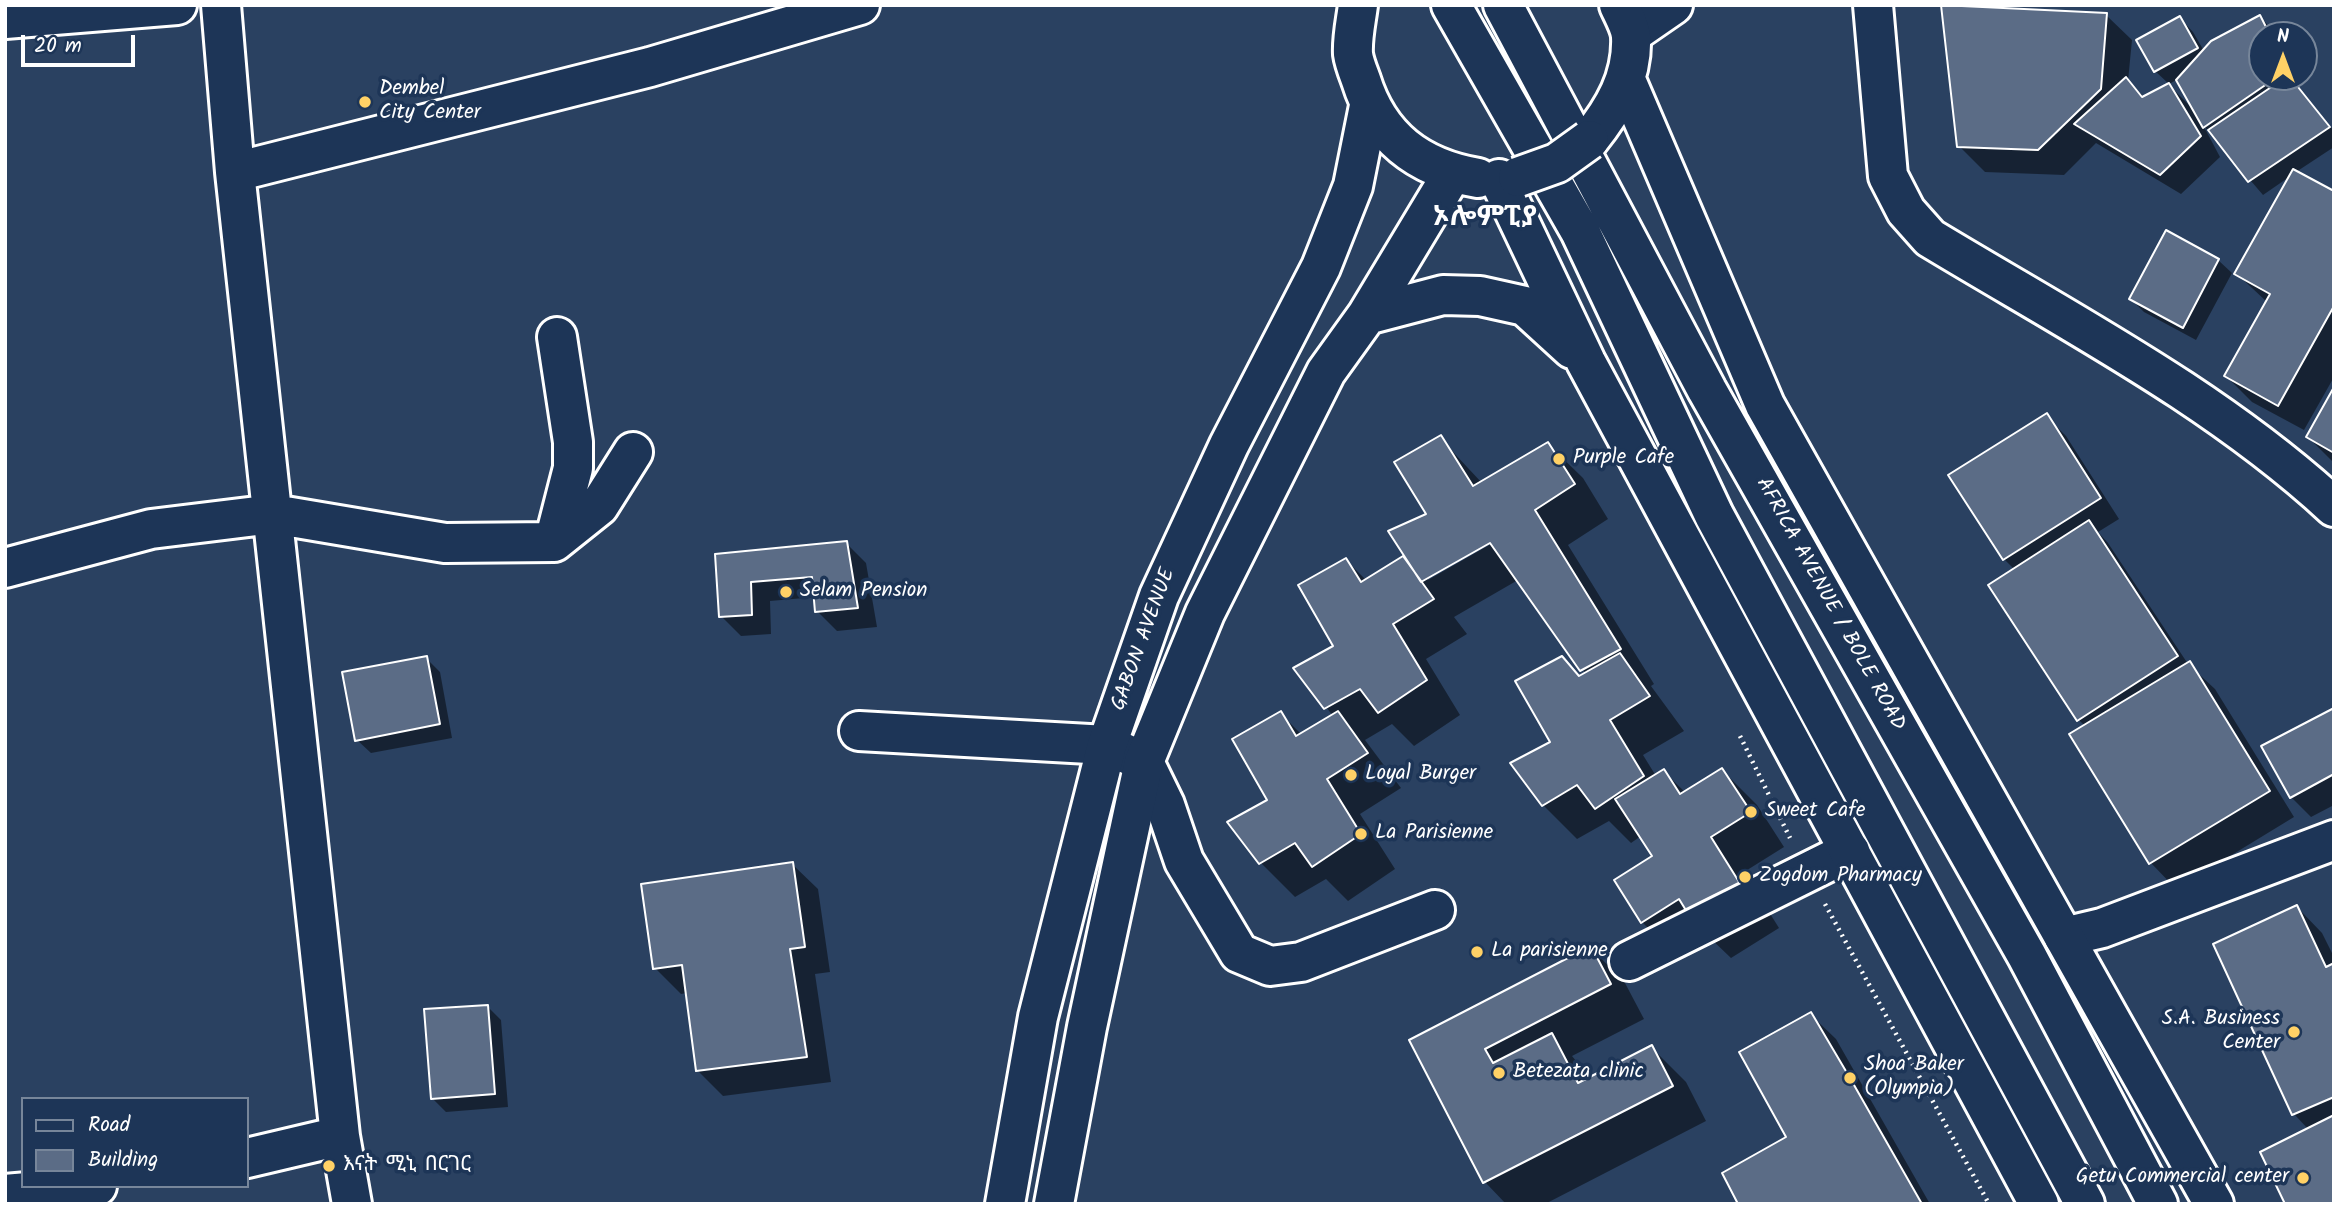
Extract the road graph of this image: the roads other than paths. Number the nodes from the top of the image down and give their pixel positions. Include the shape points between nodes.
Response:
1 (177, 5) edge
2 (220, 5) edge
3 (860, 5) edge
4 (1358, 5) edge
5 (1451, 5) edge
6 (1503, 5) edge
7 (1673, 5) edge
8 (1873, 5) edge
9 (5, 19) edge
10 (1625, 20) edge
11 (1626, 80) junction
12 (1369, 106) junction
13 (235, 172) junction
14 (1489, 177) junction
15 (1367, 315) junction
16 (557, 337) dead end
17 (1586, 362) junction
18 (633, 452) dead end
19 (2334, 507) edge
20 (273, 514) junction
21 (554, 542) junction
22 (5, 568) edge
23 (859, 731) dead end
24 (1107, 745) junction
25 (1144, 762) junction
26 (2334, 840) edge
27 (1850, 851) junction
28 (1435, 910) dead end
29 (2064, 937) junction
30 (1629, 961) dead end
31 (1038, 1017) junction
32 (1087, 1027) junction
33 (340, 1136) junction
34 (248, 1158) edge
35 (74, 1188) edge
36 (5, 1194) edge
37 (352, 1204) edge
38 (1006, 1204) edge
39 (1054, 1204) edge
40 (2039, 1204) edge
41 (2085, 1204) edge
42 (2158, 1204) edge
43 (2214, 1204) edge

1 - 9 main road
2 - 13 main road
3 - 13 main road via 650,66
4 - 12 main road via 1353,55
5 - 41 main road via 1580,232 1714,515
6 - 42 main road, AFRICA AVENUE / BOLE ROAD via 1707,390 2027,956
7 - 10 main road
8 - 19 main road via 1888,176 1906,211 1930,238 2196,400
10 - 11 main road
11 - 14 main road, bridge via 1612,112 1589,140 1557,163
11 - 29 main road via 1765,405
12 - 14 main road via 1390,135 1418,158
12 - 24 main road, GABON AVENUE via 1353,186 1321,267 1158,596
13 - 20 main road
14 - 15 main road, GABON AVENUE
14 - 17 main road
15 - 17 main road via 1443,295 1480,296 1525,306
15 - 25 main road, GABON AVENUE via 1326,372 1287,447 1205,613
16 - 21 main road via 573,468
17 - 27 main road
18 - 21 main road via 599,506
20 - 21 main road via 445,543
20 - 22 main road via 151,529
20 - 33 main road
23 - 24 main road
24 - 25 main road
24 - 31 main road, GABON AVENUE
25 - 28 main road via 1184,861 1239,953 1270,966 1301,962
25 - 32 main road, GABON AVENUE
26 - 29 main road via 2102,928
27 - 30 main road
27 - 40 main road
29 - 43 main road
31 - 32 main road
31 - 38 main road, GABON AVENUE
32 - 39 main road, GABON AVENUE
33 - 34 main road
33 - 37 main road
35 - 36 main road

